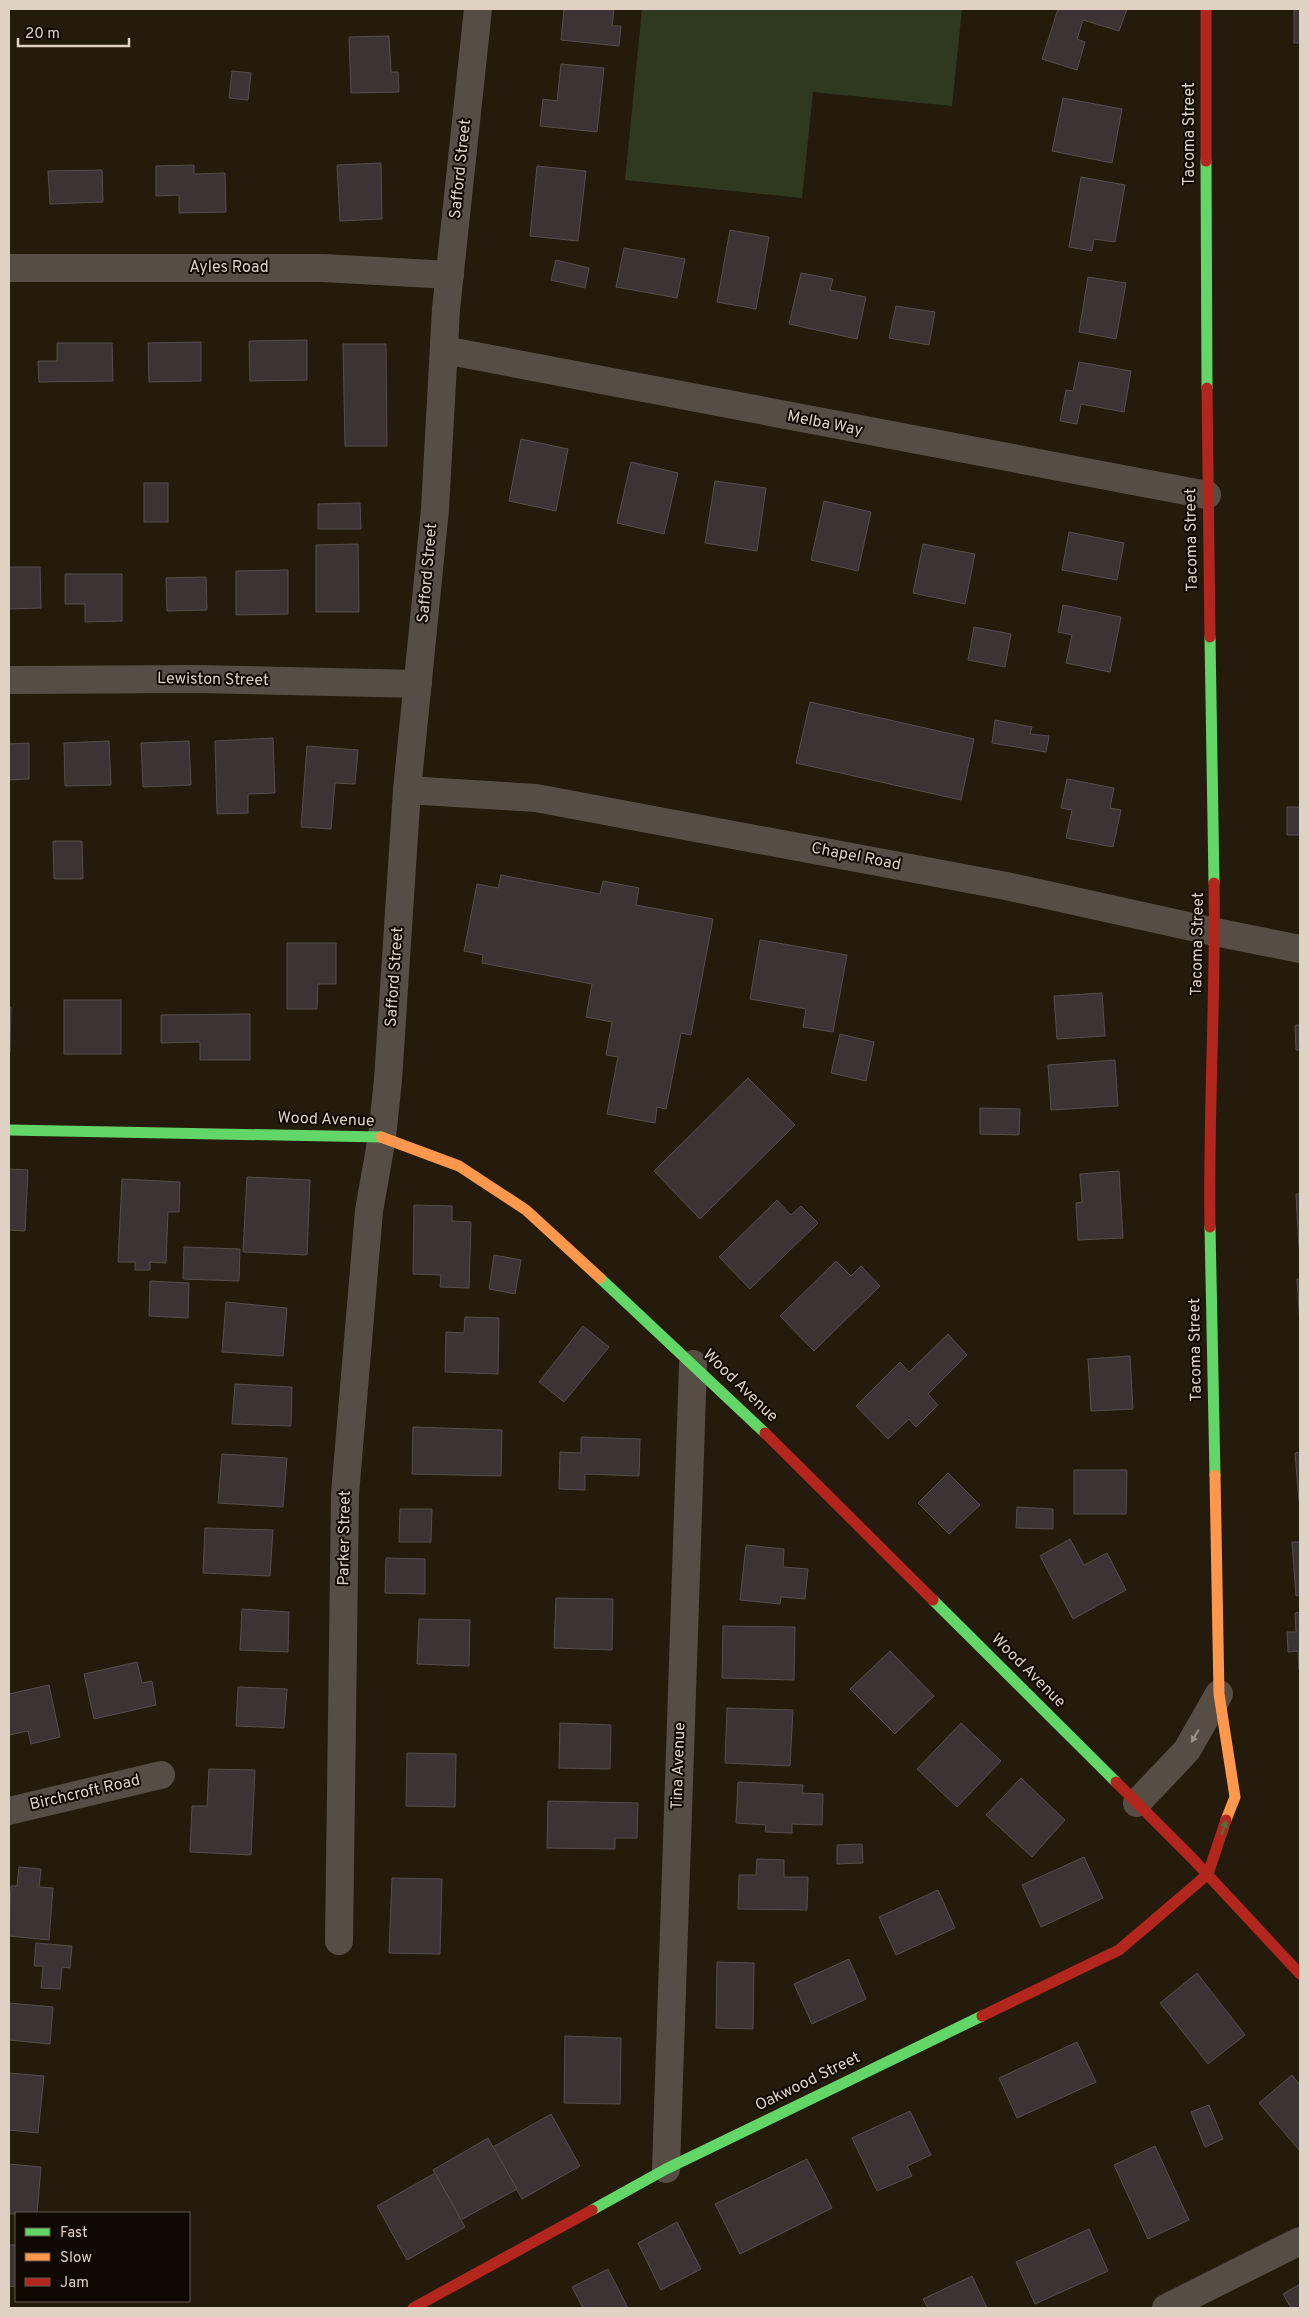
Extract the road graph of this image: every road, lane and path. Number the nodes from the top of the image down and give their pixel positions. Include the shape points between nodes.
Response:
1 (478, 9) edge
2 (1206, 9) edge
3 (9, 268) edge
4 (450, 275) junction
5 (444, 350) junction
6 (1207, 495) junction
7 (9, 680) edge
8 (418, 684) junction
9 (407, 790) junction
10 (1215, 932) junction
11 (1300, 948) edge
12 (9, 1130) edge
13 (382, 1138) junction
14 (693, 1364) junction
15 (1220, 1694) junction
16 (161, 1775) dead end
17 (1137, 1803) junction
18 (9, 1811) edge
19 (1208, 1874) junction
20 (338, 1941) dead end
21 (1300, 1974) edge
22 (666, 2169) junction
23 (1300, 2241) edge
24 (413, 2308) edge
25 (1166, 2308) edge

1 - 4 street, Safford Street
2 - 6 street, Tacoma Street
3 - 4 street, Ayles Road via 323,268
4 - 5 street, Safford Street
5 - 6 street, Melba Way
5 - 8 street, Safford Street via 435,508
6 - 10 street, Tacoma Street
7 - 8 street, Lewiston Street via 196,679
8 - 9 street, Safford Street
9 - 10 street, Chapel Road via 536,798 1006,886
9 - 13 street, Safford Street
10 - 11 street, Chapel Road
10 - 15 street, Tacoma Street via 1209,1153
12 - 13 street, Wood Avenue
13 - 14 street, Wood Avenue via 459,1166 526,1210
13 - 20 street, Parker Street via 369,1211 345,1494
14 - 17 street, Wood Avenue
14 - 22 street, Tina Avenue
15 -> 17 street via 1187,1750
19 -> 15 street, Tacoma Street via 1235,1797
16 - 18 street, Birchcroft Road
17 - 19 street, Wood Avenue
19 - 21 street, Wood Avenue
19 - 22 street, Oakwood Street via 1120,1950
22 - 24 street, Oakwood Street
23 - 25 street

